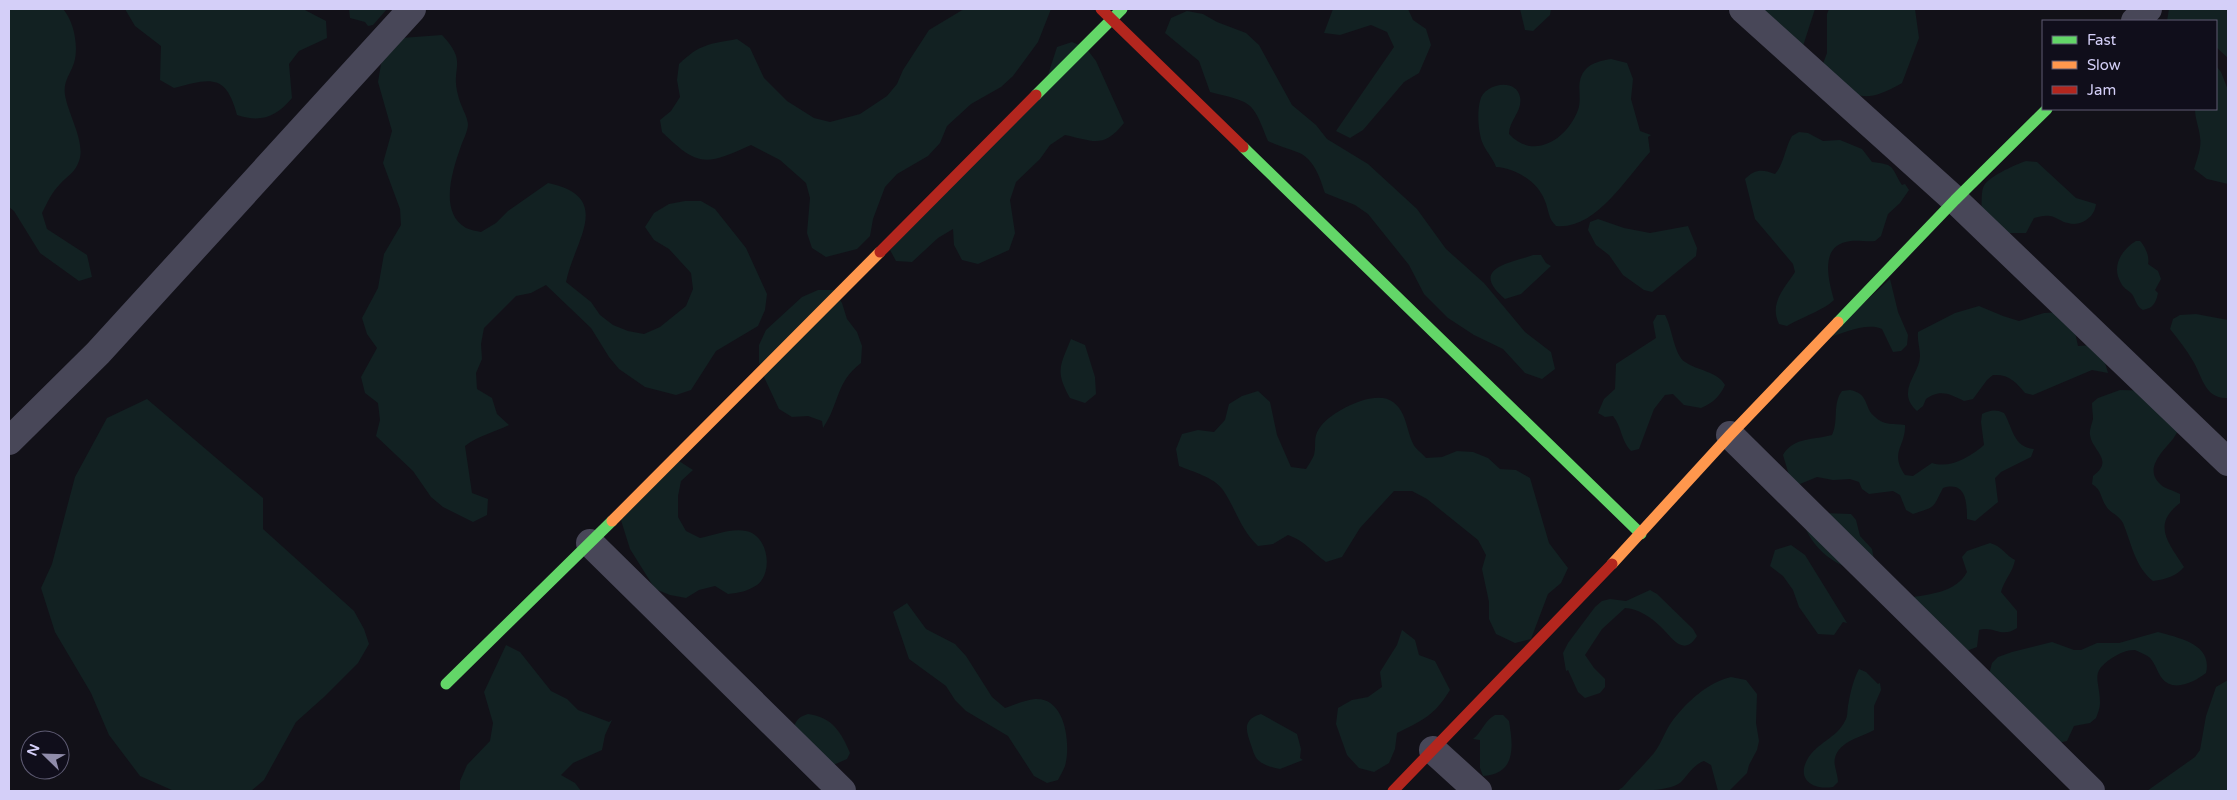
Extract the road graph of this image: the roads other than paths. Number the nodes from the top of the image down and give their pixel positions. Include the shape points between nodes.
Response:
1 (412, 9) edge
2 (1101, 9) edge
3 (1122, 9) edge
4 (1744, 9) edge
5 (2148, 9) edge
6 (1112, 19) junction
7 (2136, 20) edge
8 (2046, 110) edge
9 (1955, 200) junction
10 (1730, 435) junction
11 (9, 441) edge
12 (2228, 462) edge
13 (1641, 534) junction
14 (590, 543) junction
15 (446, 684) dead end
16 (1433, 750) junction
17 (842, 791) edge
18 (1393, 791) edge
19 (1478, 791) edge
20 (2091, 791) edge

1 - 11 street via 98,353
2 - 6 street
3 - 6 street
4 - 9 street
5 - 7 street
6 - 13 street
6 - 14 street
8 - 9 street
9 - 10 street
9 - 12 street
10 - 13 street
10 - 20 street
13 - 16 street
14 - 15 street
14 - 17 street
16 - 18 street
16 - 19 street

